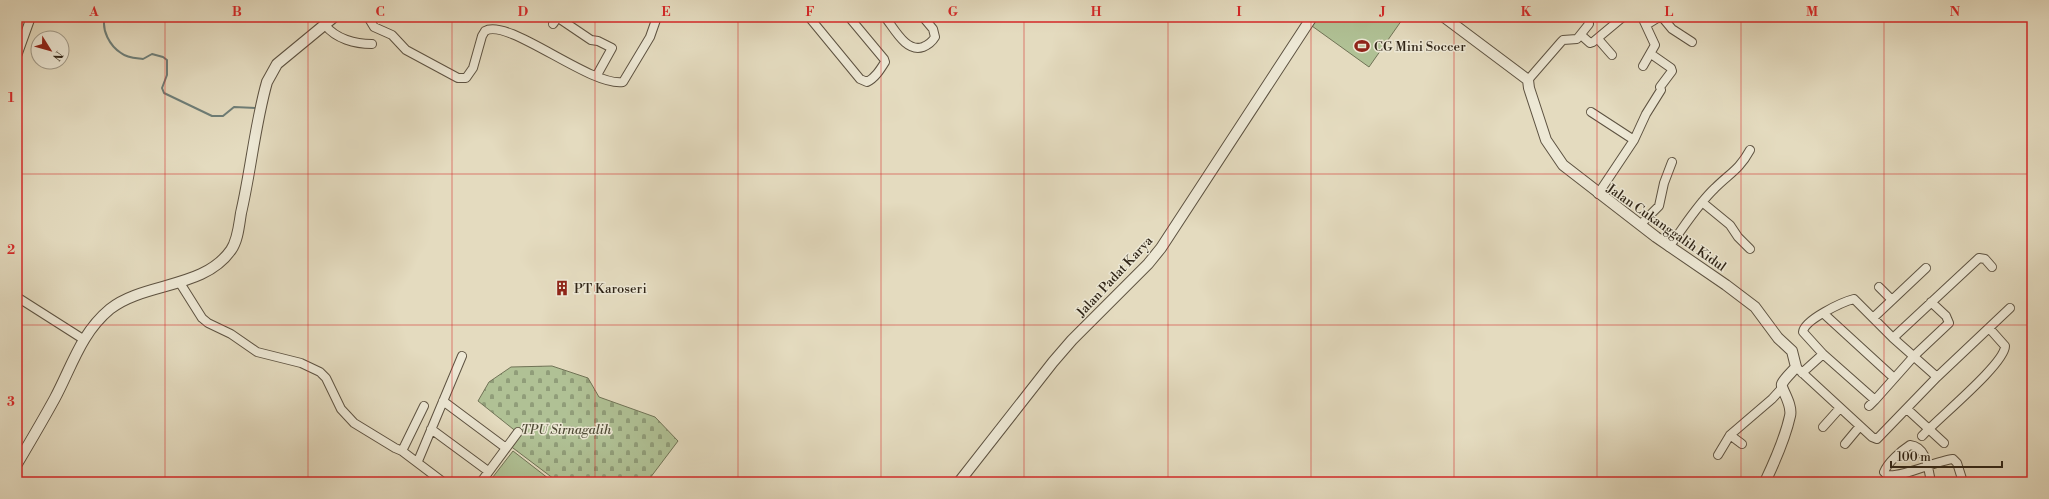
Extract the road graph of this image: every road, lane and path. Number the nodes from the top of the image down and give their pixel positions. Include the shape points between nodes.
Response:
1 (31, 17) edge
2 (368, 17) edge
3 (657, 17) edge
4 (809, 17) edge
5 (849, 17) edge
6 (885, 17) edge
7 (1312, 17) edge
8 (1444, 17) edge
9 (1585, 17) edge
10 (1623, 17) edge
11 (1642, 17) edge
12 (1661, 17) edge
13 (330, 19) edge
14 (556, 19) edge
15 (927, 19) edge
16 (1646, 25) junction
17 (1581, 35) junction
18 (1598, 39) junction
19 (1692, 42) dead end
20 (372, 44) dead end
21 (1651, 54) junction
22 (1612, 55) dead end
23 (17, 56) edge
24 (1643, 66) dead end
25 (597, 76) junction
26 (1528, 80) junction
27 (1592, 112) dead end
28 (1634, 140) junction
29 (1750, 150) dead end
30 (1672, 162) dead end
31 (1598, 194) junction
32 (1702, 202) junction
33 (1640, 225) junction
34 (1669, 247) junction
35 (1750, 249) dead end
36 (1992, 267) dead end
37 (1926, 268) dead end
38 (180, 283) junction
39 (1879, 287) dead end
40 (17, 297) edge
41 (1892, 300) junction
42 (1931, 302) junction
43 (2010, 308) dead end
44 (1823, 313) junction
45 (1873, 318) junction
46 (1989, 328) junction
47 (1894, 338) junction
48 (83, 339) junction
49 (1822, 354) junction
50 (1915, 355) junction
51 (462, 356) dead end
52 (1799, 370) junction
53 (1937, 377) junction
54 (1894, 378) junction
55 (1782, 388) junction
56 (443, 401) junction
57 (424, 406) dead end
58 (1840, 408) junction
59 (1907, 409) junction
60 (1860, 426) junction
61 (1823, 427) dead end
62 (431, 429) junction
63 (1928, 429) junction
64 (518, 432) dead end
65 (1730, 435) junction
66 (1922, 436) dead end
67 (1944, 443) dead end
68 (1742, 444) dead end
69 (1845, 444) dead end
70 (506, 448) junction
71 (402, 451) junction
72 (1718, 455) dead end
73 (418, 462) junction
74 (17, 464) edge
75 (1927, 465) junction
76 (488, 471) junction
77 (443, 482) edge
78 (481, 482) edge
79 (959, 482) edge
80 (1765, 482) edge
81 (1931, 482) edge
82 (1963, 482) edge

1 - 23 street
2 - 25 street via 374,27 392,35 406,50 458,78 466,78 482,36 492,29 529,42
3 - 25 street via 650,37 623,82 614,83
4 - 5 street via 860,79 867,82 874,78 885,62
6 - 15 street via 908,46 915,48 926,46 934,40 935,34
7 - 79 street, Jalan Padat Karya via 1161,248 1062,351
8 - 26 street
9 - 17 street via 1589,22
10 - 18 street
11 - 16 street
12 - 16 street
12 - 19 street via 1672,29
13 - 20 street via 336,35 352,42
13 - 38 street via 277,64 267,82 232,249 212,268
14 - 25 street via 591,40 612,48
16 - 21 street via 1655,43
17 - 18 street via 1590,43
17 - 26 street via 1575,41 1561,42
18 - 22 street
21 - 24 street
21 - 28 street via 1672,71 1660,87 1662,90 1646,114
26 - 31 street, Jalan Cukanggalih Kidul via 1540,124 1552,150 1562,165
27 - 28 street
28 - 31 street
29 - 32 street via 1740,168
30 - 33 street via 1658,206
31 - 33 street, Jalan Cukanggalih Kidul
32 - 34 street
32 - 35 street via 1730,225
33 - 34 street, Jalan Cukanggalih Kidul
34 - 52 street, Jalan Cukanggalih Kidul via 1726,284 1755,307 1778,338 1792,351
36 - 42 street via 1985,259 1979,258
37 - 41 street
38 - 48 street via 122,301 100,319
38 - 71 street via 202,318 208,323 231,334 257,352 301,363 320,372 326,378 341,409 354,423
39 - 41 street
40 - 48 street
41 - 45 street
42 - 47 street
42 - 50 street via 1946,316 1949,323
43 - 46 street
44 - 45 street via 1854,299
44 - 49 street via 1806,325 1803,332
44 - 54 street
45 - 47 street
46 - 53 street
46 - 63 street via 2005,346 2002,355 1991,369
47 - 50 street
48 - 74 street via 56,397
49 - 52 street
49 - 54 street via 1872,403
50 - 53 street
50 - 54 street
51 - 56 street
52 - 55 street via 1782,384
52 - 58 street
53 - 59 street
55 - 65 street
55 - 80 street via 1791,405 1790,416 1776,460
56 - 62 street
56 - 70 street
57 - 71 street
58 - 60 street
58 - 61 street
59 - 60 street via 1877,439
59 - 63 street
60 - 69 street
62 - 73 street
62 - 76 street
63 - 66 street
63 - 67 street
64 - 70 street
65 - 68 street
65 - 72 street
70 - 76 street
71 - 73 street
73 - 77 street
75 - 75 street via 1922,452 1910,444 1884,472 1894,476
75 - 81 street
75 - 82 street via 1955,460
76 - 78 street

